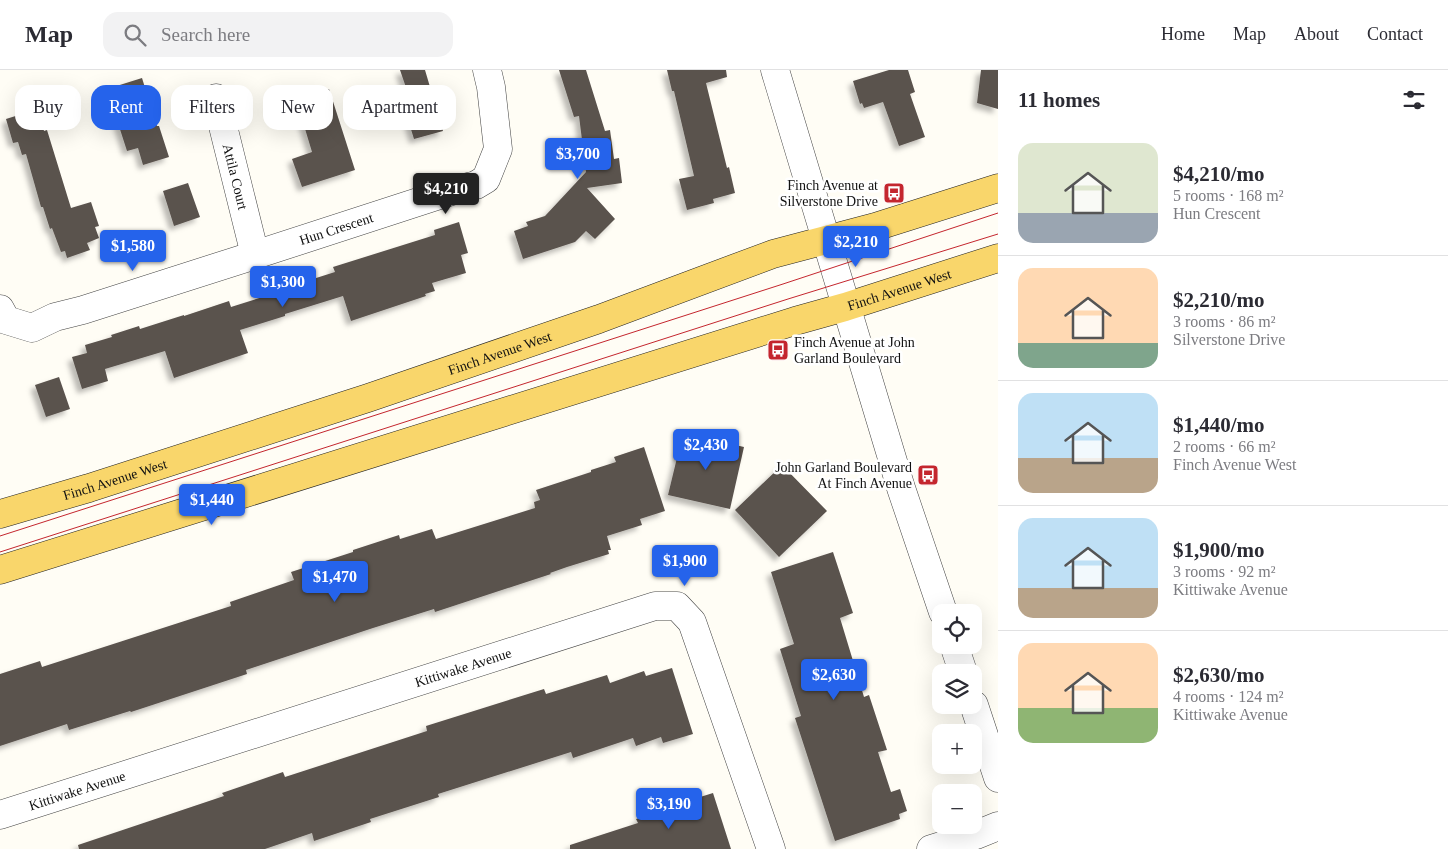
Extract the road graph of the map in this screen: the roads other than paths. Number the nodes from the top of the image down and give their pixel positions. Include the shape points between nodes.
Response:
1 (487, 70) edge
2 (775, 70) edge
3 (224, 130) edge
4 (998, 188) edge
5 (826, 240) junction
6 (255, 255) junction
7 (998, 258) edge
8 (845, 307) junction
9 (0, 309) edge
10 (0, 514) edge
11 (0, 570) edge
12 (940, 604) edge
13 (977, 714) edge
14 (998, 778) edge
15 (0, 815) edge
16 (998, 826) edge
17 (771, 849) edge
18 (930, 849) edge

1 - 6 street, Hun Crescent via 498,149 486,179 476,185
2 - 5 street
3 - 6 street, Attila Court
4 - 5 main road, Finch Avenue West
5 - 8 street
5 - 10 main road, Finch Avenue West via 773,254 599,320 368,398
6 - 9 street, Hun Crescent via 56,317 32,328 6,320
7 - 8 main road, Finch Avenue West
8 - 11 main road, Finch Avenue West
8 - 12 street
13 - 14 street
15 - 17 street, Kittiwake Avenue via 655,606 677,606 692,622
16 - 18 street

